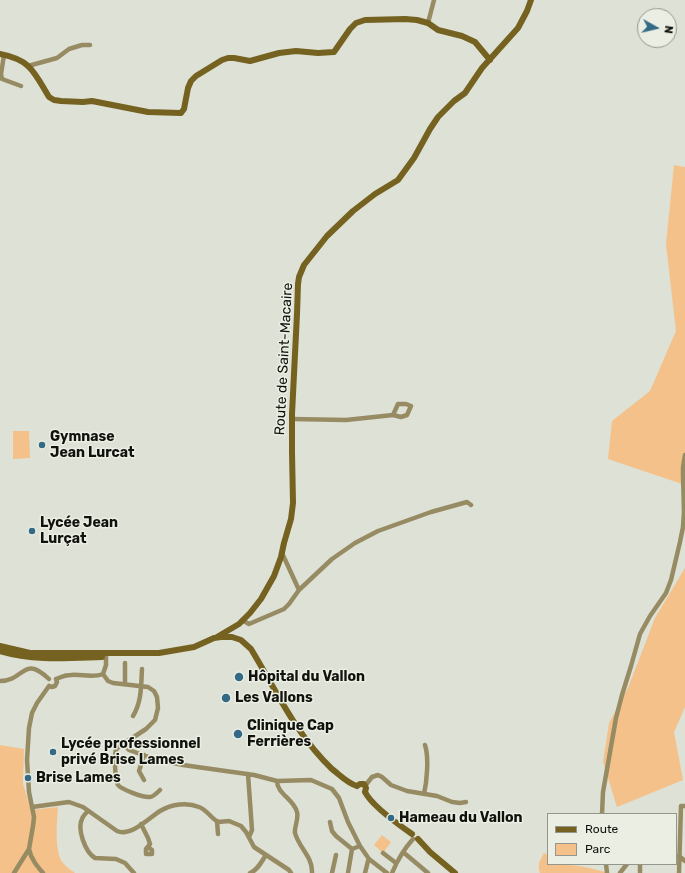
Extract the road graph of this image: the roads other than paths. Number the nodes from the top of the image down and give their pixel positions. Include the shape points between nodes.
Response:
1 (434, 0) edge
2 (531, 0) edge
3 (428, 23) junction
4 (90, 45) dead end
5 (2, 55) edge
6 (490, 60) junction
7 (30, 67) junction
8 (21, 86) dead end
9 (393, 415) dead end
10 (292, 419) junction
11 (685, 455) edge
12 (471, 505) dead end
13 (282, 552) junction
14 (299, 590) junction
15 (241, 622) junction
16 (232, 629) junction
17 (217, 637) junction
18 (234, 638) junction
19 (0, 646) edge
20 (202, 647) junction
21 (247, 649) junction
22 (0, 651) edge
23 (106, 655) junction
24 (256, 657) junction
25 (125, 663) dead end
26 (142, 669) dead end
27 (103, 674) junction
28 (49, 679) junction
29 (56, 679) junction
30 (0, 681) edge
31 (125, 684) junction
32 (141, 685) junction
33 (50, 686) junction
34 (133, 716) dead end
35 (123, 744) junction
36 (424, 745) dead end
37 (144, 755) junction
38 (248, 774) junction
39 (144, 780) dead end
40 (277, 781) junction
41 (365, 789) junction
42 (160, 790) dead end
43 (424, 794) junction
44 (466, 802) dead end
45 (683, 806) edge
46 (32, 807) junction
47 (88, 810) junction
48 (602, 813) edge
49 (217, 821) junction
50 (330, 822) dead end
51 (141, 824) junction
52 (680, 829) edge
53 (218, 834) dead end
54 (249, 837) junction
55 (416, 839) junction
56 (360, 846) junction
57 (148, 847) dead end
58 (352, 849) junction
59 (29, 850) junction
60 (403, 852) junction
61 (383, 853) dead end
62 (266, 855) junction
63 (336, 855) dead end
64 (678, 856) edge
65 (369, 859) junction
66 (685, 861) edge
67 (396, 864) junction
68 (626, 865) edge
69 (14, 873) edge
70 (44, 873) edge
71 (134, 873) edge
72 (250, 873) edge
73 (291, 873) edge
74 (312, 873) edge
75 (332, 873) edge
76 (348, 873) edge
77 (365, 873) edge
78 (387, 873) edge
79 (392, 873) edge
80 (428, 873) edge
81 (455, 873) edge
82 (459, 873) edge
83 (620, 873) edge
84 (679, 873) edge

1 - 3 street
2 - 6 street, Route de Saint-Macaire via 518,28
3 - 6 street via 438,30 475,42
3 - 7 street via 405,19 365,20 350,29 334,52 290,51 250,61 234,58 222,60 191,81 181,112 148,112 92,101 54,100 49,97
4 - 7 street via 69,49 57,58
5 - 7 street via 17,59
5 - 8 street via 2,79
6 - 10 street, Route de Saint-Macaire via 465,92 438,117 398,180 353,211 327,236 304,265 298,284
9 - 10 street via 346,420
10 - 13 street, Route de Saint-Macaire via 293,503
11 - 48 street via 684,512 680,542 666,593 640,634 622,695 603,792
12 - 14 street via 467,502 431,512 378,531 332,559
13 - 14 street
13 - 15 street, Route de Saint-Macaire via 271,582 261,599
14 - 15 street via 284,608 249,624
15 - 16 street, Route de Saint-Macaire
15 - 18 street
16 - 17 street, Route de Saint-Macaire
16 - 18 street
17 - 18 street
17 - 23 street, Route de Saint-Macaire via 194,647 163,652
18 - 20 street via 218,639
18 - 21 street
18 - 24 street via 246,644
19 - 23 street via 30,653
20 - 21 street via 218,641 231,640
20 - 23 street via 161,657
21 - 24 street
22 - 23 street via 36,658
23 - 27 street
24 - 41 street via 295,725 318,754 357,786 359,792
25 - 31 street
26 - 32 street
27 - 29 street via 70,675
27 - 31 street via 108,681
28 - 29 street
28 - 30 street via 42,672 30,668 13,679
28 - 33 street
29 - 33 street via 55,686
31 - 32 street
32 - 34 street via 140,701
32 - 35 street via 154,691 157,697 157,714 146,729
33 - 46 street via 32,713 29,728 27,760
35 - 37 street via 129,750
35 - 42 street via 117,748 115,757 119,786 148,798
36 - 43 street via 427,775
37 - 38 street via 183,765
37 - 39 street via 139,771
38 - 40 street
38 - 54 street via 252,830
40 - 56 street via 311,780 332,789 340,798
40 - 74 street via 278,788 297,812 295,831 298,842 310,860
41 - 43 street via 372,777 378,775 396,787
41 - 55 street via 370,800
43 - 44 street via 452,802
45 - 52 street
46 - 47 street via 69,802
46 - 59 street via 34,817
47 - 51 street via 119,832 133,830
47 - 71 street via 82,819 81,828 88,852 95,858 116,859 125,863
49 - 51 street via 203,809 188,804 168,808
49 - 53 street
49 - 54 street via 234,822 241,826
50 - 58 street via 336,836
51 - 57 street via 150,844
52 - 64 street
54 - 62 street via 254,847
55 - 60 street
55 - 81 street
55 - 82 street
56 - 58 street
56 - 65 street
58 - 76 street
59 - 69 street
59 - 70 street via 32,860
60 - 67 street
60 - 80 street
61 - 67 street
62 - 72 street via 258,868
62 - 73 street
63 - 75 street
64 - 66 street
64 - 84 street
65 - 77 street
65 - 78 street
67 - 79 street
68 - 83 street

